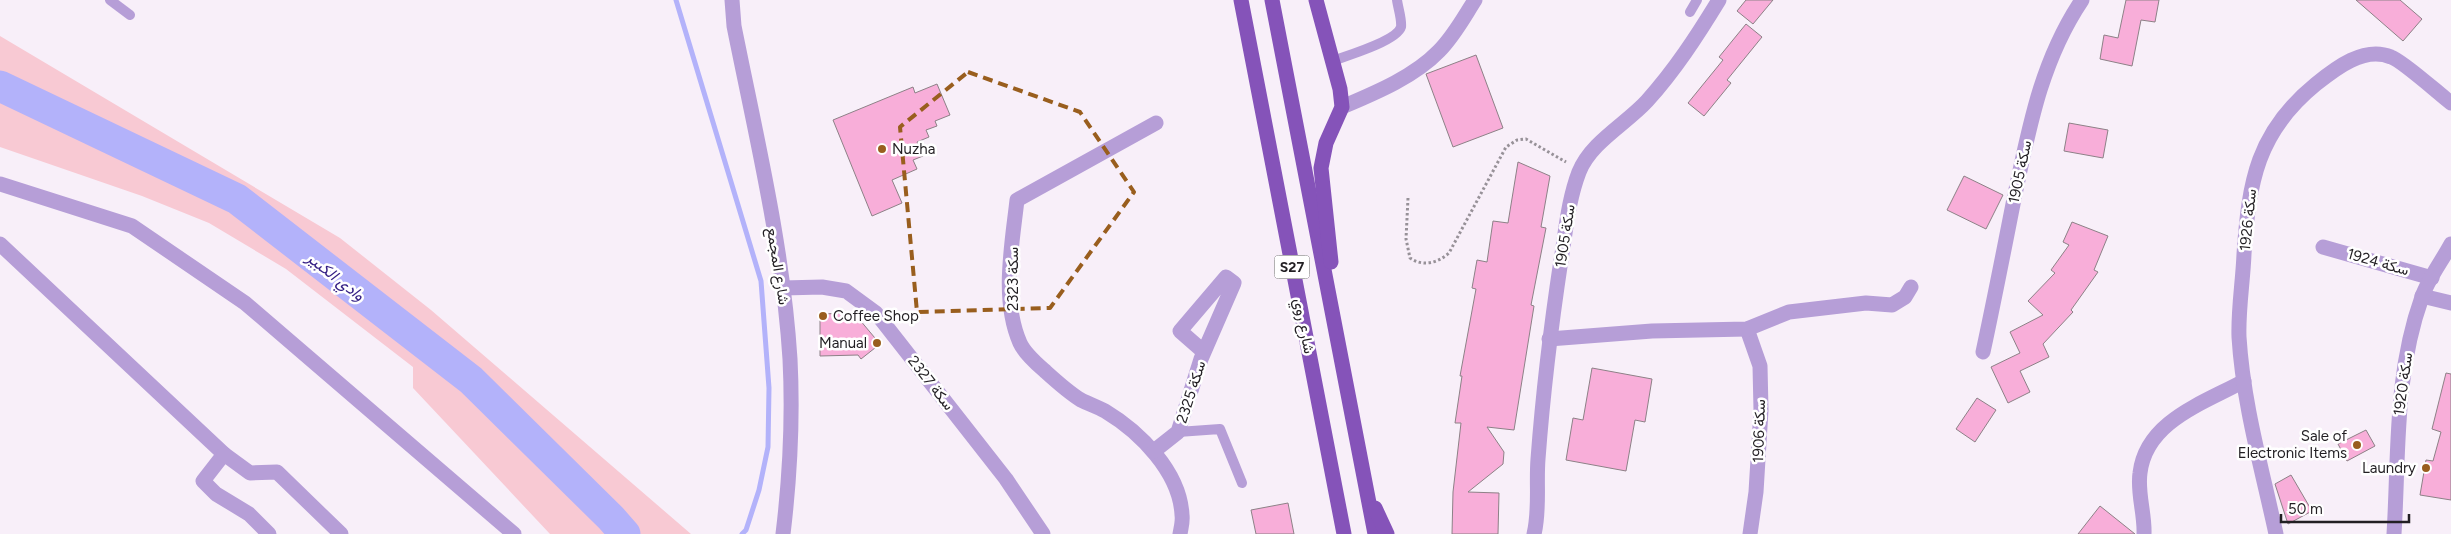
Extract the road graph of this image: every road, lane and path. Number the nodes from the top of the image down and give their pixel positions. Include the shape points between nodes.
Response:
1 (110, 0) edge
2 (732, 0) edge
3 (1240, 0) edge
4 (1272, 0) edge
5 (1316, 0) edge
6 (1397, 0) edge
7 (1475, 0) edge
8 (1697, 0) edge
9 (1719, 0) edge
10 (2082, 0) edge
11 (1690, 12) dead end
12 (130, 15) dead end
13 (1332, 61) junction
14 (2451, 103) edge
15 (1342, 107) junction
16 (1156, 123) dead end
17 (1580, 170) junction
18 (0, 186) edge
19 (1408, 198) dead end
20 (0, 244) edge
21 (2451, 244) edge
22 (2323, 247) dead end
23 (2432, 278) junction
24 (1911, 287) dead end
25 (783, 288) junction
26 (2422, 296) junction
27 (2451, 302) edge
28 (1332, 309) junction
29 (1747, 329) junction
30 (1549, 339) junction
31 (1204, 352) dead end
32 (1983, 352) dead end
33 (2244, 381) junction
34 (1178, 432) junction
35 (1154, 451) junction
36 (224, 454) junction
37 (1242, 482) dead end
38 (1369, 496) junction
39 (1538, 530) edge
40 (269, 534) edge
41 (341, 534) edge
42 (514, 534) edge
43 (783, 534) edge
44 (1043, 534) edge
45 (1180, 534) edge
46 (1344, 534) edge
47 (1375, 534) edge
48 (1387, 534) edge
49 (1750, 534) edge
50 (2144, 534) edge
51 (2276, 534) edge
52 (2394, 534) edge

1 - 12 lane
2 - 25 street, شارع المجمع via 734,26
3 - 46 main road, شارع روي / S27
4 - 28 main road, شارع روي / S27
5 - 13 main road
6 - 13 lane via 1399,31 1390,39
7 - 15 street via 1455,32 1423,66
8 - 11 lane
9 - 17 street, سكة 1905 via 1666,79 1646,102 1606,137
10 - 32 street, سكة 1905 via 2064,27 2042,80
13 - 15 main road
14 - 33 street, سكة 1926 via 2392,57 2375,55 2353,59 2334,70 2283,114 2257,164 2249,197 2239,335
15 - 28 main road via 1326,143 1321,168 1331,254
16 - 35 street, سكة 2323 via 1017,200 1010,290 1020,345 1033,361 1080,399 1106,412
17 - 19 path via 1526,139 1517,140 1506,147 1449,252 1432,263 1417,263 1410,258 1406,239
17 - 30 street, سكة 1905 via 1568,210
18 - 42 street via 132,226 245,304
20 - 36 street
21 - 23 street, سكة 1920
22 - 23 street, سكة 1924
23 - 26 street, سكة 1920
24 - 29 street via 1892,305 1866,303 1789,312
25 - 43 street, شارع المجمع via 792,423 790,479
25 - 44 street, سكة 2327 via 822,287 846,292 876,313 1006,479
26 - 27 street
26 - 52 street, سكة 1920 via 2406,355 2398,413
28 - 38 main road, شارع روي / S27
29 - 30 street via 1652,331
29 - 49 street, سكة 1906 via 1760,366 1761,410
30 - 39 street, سكة 1905 via 1537,462
31 - 34 street, سكة 2325
33 - 50 street via 2170,421 2152,438 2139,474
33 - 51 street, سكة 1926
34 - 35 street, سكة 2325
34 - 37 lane via 1220,429
35 - 45 street, سكة 2323 via 1178,496 1182,515
36 - 40 street via 204,481 216,494 249,514
36 - 41 street via 250,473 278,472
38 - 47 main road, شارع روي / S27
38 - 48 main road

